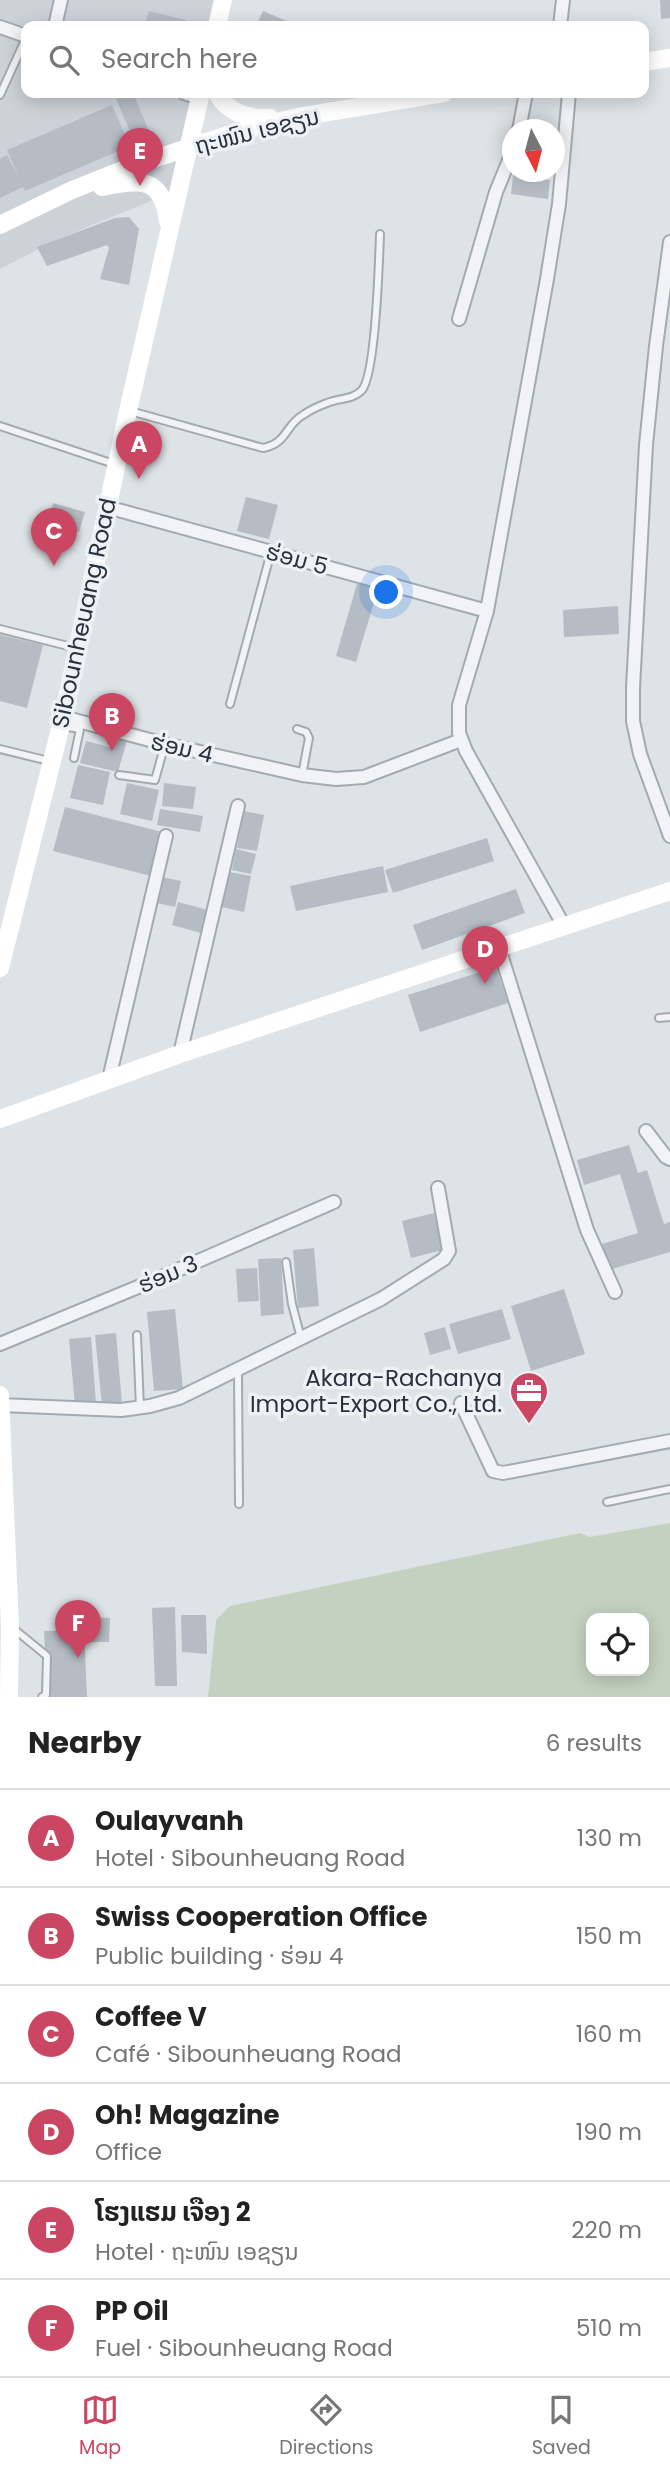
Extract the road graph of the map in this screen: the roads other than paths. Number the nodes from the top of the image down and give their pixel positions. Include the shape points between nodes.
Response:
1 (61, 0) edge
2 (223, 0) edge
3 (563, 0) edge
4 (56, 21) edge
5 (218, 21) edge
6 (560, 21) edge
7 (0, 27) edge
8 (21, 35) edge
9 (21, 48) edge
10 (670, 58) edge
11 (649, 61) edge
12 (0, 95) edge
13 (195, 98) edge
14 (222, 98) edge
15 (414, 98) edge
16 (525, 98) edge
17 (569, 98) edge
18 (298, 117) junction
19 (521, 119) edge
20 (188, 148) junction
21 (502, 178) edge
22 (72, 190) junction
23 (0, 225) edge
24 (169, 231) junction
25 (380, 234) dead end
26 (670, 242) edge
27 (459, 319) dead end
28 (128, 411) junction
29 (0, 426) edge
30 (116, 465) junction
31 (107, 508) junction
32 (271, 552) junction
33 (487, 611) junction
34 (0, 629) edge
35 (78, 648) junction
36 (230, 704) dead end
37 (61, 721) junction
38 (297, 729) dead end
39 (461, 740) junction
40 (165, 744) junction
41 (0, 749) edge
42 (74, 758) dead end
43 (51, 762) junction
44 (119, 775) dead end
45 (302, 775) junction
46 (238, 806) dead end
47 (166, 836) dead end
48 (670, 836) edge
49 (670, 891) edge
50 (564, 926) junction
51 (499, 948) junction
52 (0, 968) edge
53 (670, 1017) edge
54 (659, 1018) dead end
55 (180, 1054) junction
56 (109, 1079) junction
57 (0, 1119) edge
58 (646, 1131) dead end
59 (670, 1159) edge
60 (438, 1188) dead end
61 (334, 1202) dead end
62 (286, 1262) dead end
63 (615, 1292) dead end
64 (137, 1335) dead end
65 (301, 1338) junction
66 (0, 1343) edge
67 (238, 1371) junction
68 (0, 1395) edge
69 (461, 1403) dead end
70 (1, 1405) edge
71 (140, 1408) junction
72 (670, 1441) edge
73 (670, 1489) edge
74 (607, 1502) dead end
75 (239, 1504) dead end
76 (10, 1626) junction
77 (9, 1697) edge
78 (43, 1697) edge

1 - 4 street
2 - 5 street
3 - 6 street
7 - 8 street
9 - 12 lane
10 - 11 street
13 - 20 street, Sibounheuang Road
14 - 18 street via 244,116
15 - 18 street, ຖະໜົນ ເອຊຽນ
16 - 19 street
17 - 33 street via 559,204
18 - 20 street, ຖະໜົນ ເອຊຽນ
20 - 22 street, ຖະໜົນ ເອຊຽນ
20 - 24 street, Sibounheuang Road
21 - 27 street
22 - 23 street, ຖະໜົນ ເອຊຽນ
22 - 24 street via 140,182 153,186 166,205
24 - 28 street, Sibounheuang Road
25 - 28 lane via 370,363 363,389 299,416 283,439 263,448
26 - 48 street via 646,445 633,721
28 - 30 street, Sibounheuang Road
29 - 30 lane
30 - 31 street, Sibounheuang Road
31 - 32 street, ຮ່ອມ 5
31 - 35 street, Sibounheuang Road
32 - 33 street, ຮ່ອມ 5
32 - 36 lane
33 - 39 street via 459,705
34 - 35 lane
35 - 37 street, Sibounheuang Road
37 - 40 street, ຮ່ອມ 4
37 - 42 lane via 80,729
37 - 43 street, Sibounheuang Road
38 - 45 lane via 309,738
39 - 45 street, ຮ່ອມ 4 via 364,777
39 - 50 street
40 - 44 lane via 155,780
40 - 45 street, ຮ່ອມ 4
41 - 43 lane
43 - 52 street, Sibounheuang Road
46 - 55 street
47 - 56 street
49 - 50 street
50 - 51 street
51 - 55 street
51 - 63 street via 587,1230
53 - 54 lane
55 - 56 street
56 - 57 street
58 - 59 street
60 - 65 street via 449,1251 444,1259 380,1300
61 - 66 street, ຮ່ອມ 3
62 - 65 lane
64 - 71 lane
65 - 67 street
67 - 71 street via 179,1398
67 - 75 lane
68 - 70 street
69 - 72 street via 493,1471 503,1474
70 - 71 street
70 - 76 street
73 - 74 lane
76 - 77 street
76 - 78 lane via 47,1656

